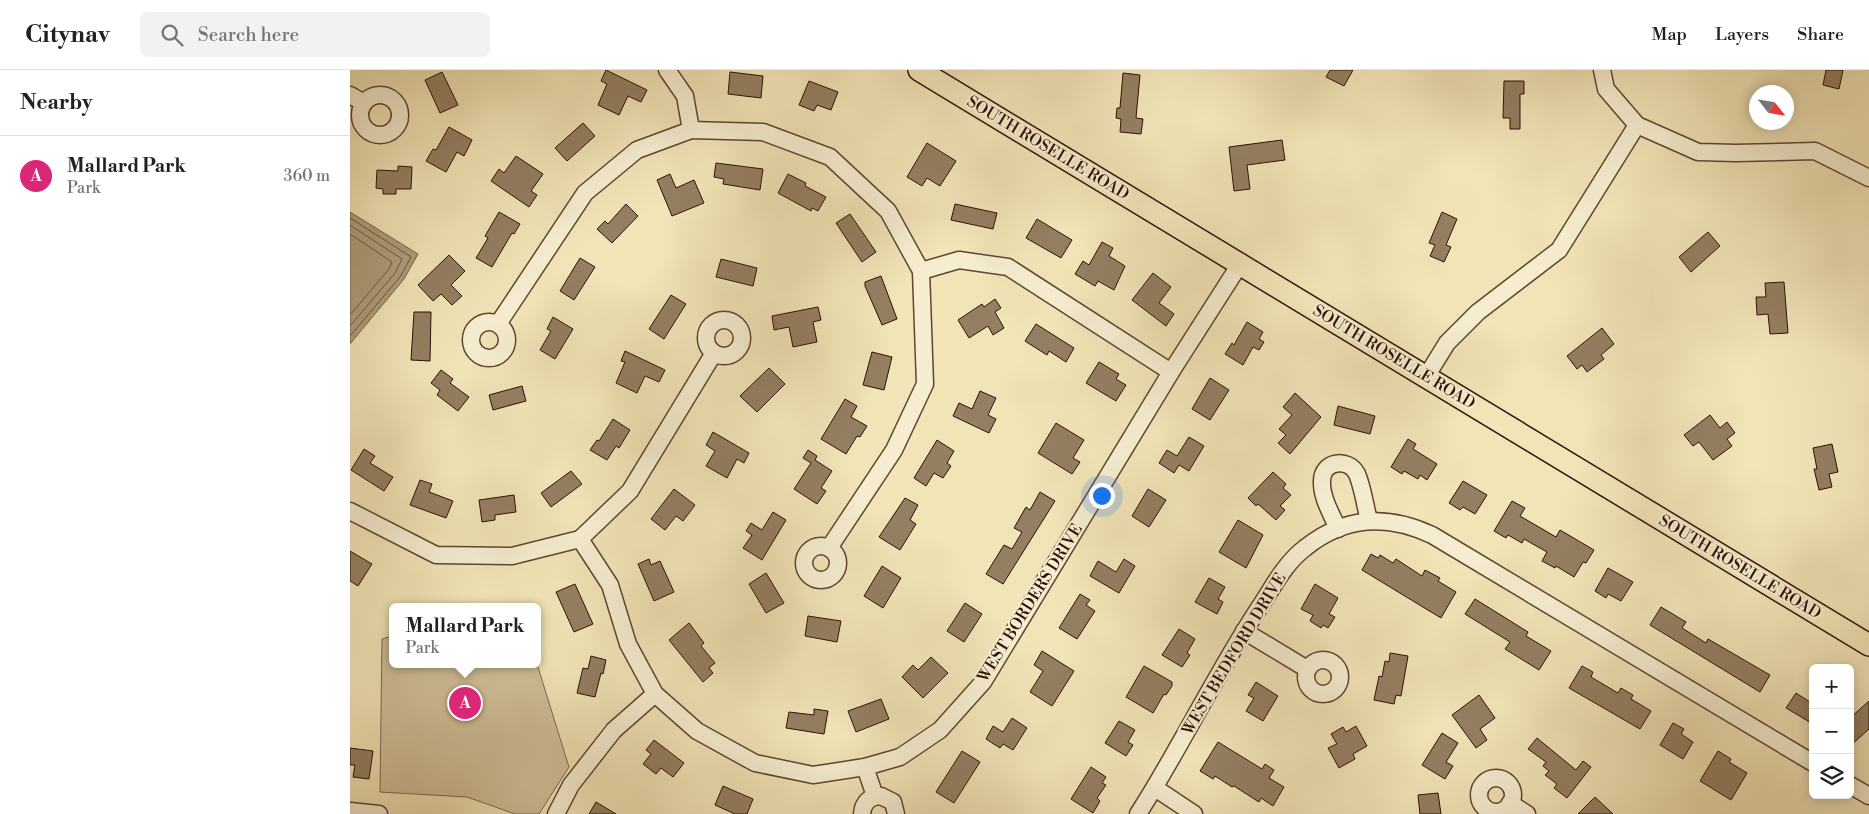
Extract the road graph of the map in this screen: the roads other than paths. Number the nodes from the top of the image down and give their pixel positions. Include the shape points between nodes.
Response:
1 (667, 70) edge
2 (919, 70) edge
3 (1602, 70) edge
4 (1637, 125) junction
5 (691, 130) junction
6 (1869, 178) edge
7 (1240, 264) junction
8 (921, 271) junction
9 (498, 324) dead end
10 (714, 353) dead end
11 (1170, 372) junction
12 (1426, 377) junction
13 (350, 511) edge
14 (1362, 521) junction
15 (1338, 530) junction
16 (580, 539) junction
17 (829, 548) dead end
18 (1244, 631) junction
19 (1869, 645) edge
20 (1307, 669) dead end
21 (655, 694) junction
22 (1809, 761) edge
23 (865, 767) junction
24 (1854, 787) edge
25 (1155, 788) junction
26 (875, 796) junction
27 (1869, 796) edge
28 (1510, 804) dead end
29 (350, 811) edge
30 (379, 814) edge
31 (556, 814) edge
32 (862, 814) edge
33 (896, 814) edge
34 (1138, 814) edge
35 (1194, 814) edge
36 (1527, 814) edge

1 - 5 street via 685,96
2 - 7 main road, SOUTH ROSELLE ROAD
3 - 4 street via 1606,89
4 - 6 street via 1698,152 1816,151
4 - 12 street via 1559,250 1478,312 1447,343
5 - 8 street via 763,132 830,157 888,211
5 - 9 street via 637,150 585,193
7 - 11 street, WEST BORDERS DRIVE
7 - 12 main road, SOUTH ROSELLE ROAD
8 - 11 street via 959,260 1008,267
8 - 17 street via 925,384 894,450
10 - 16 street via 630,491
11 - 23 street, WEST BORDERS DRIVE via 983,682 940,730 900,757
12 - 19 main road, SOUTH ROSELLE ROAD
13 - 16 street via 436,555 512,556
14 - 15 street, WEST BEDFORD DRIVE
14 - 15 street via 1357,474 1344,462 1334,463 1321,480
14 - 22 street via 1393,521 1432,535
15 - 18 street, WEST BEDFORD DRIVE via 1326,533 1294,556
16 - 21 street, WEST BORDERS DRIVE via 610,584 628,644
18 - 20 street
18 - 25 street, WEST BEDFORD DRIVE
21 - 23 street, WEST BORDERS DRIVE via 697,731 755,763 813,775
21 - 31 street via 614,730 571,785
23 - 26 street
24 - 27 street
25 - 34 street, WEST BEDFORD DRIVE
25 - 35 street
26 - 32 street via 864,804
26 - 33 street via 893,802
28 - 36 street
29 - 30 street

